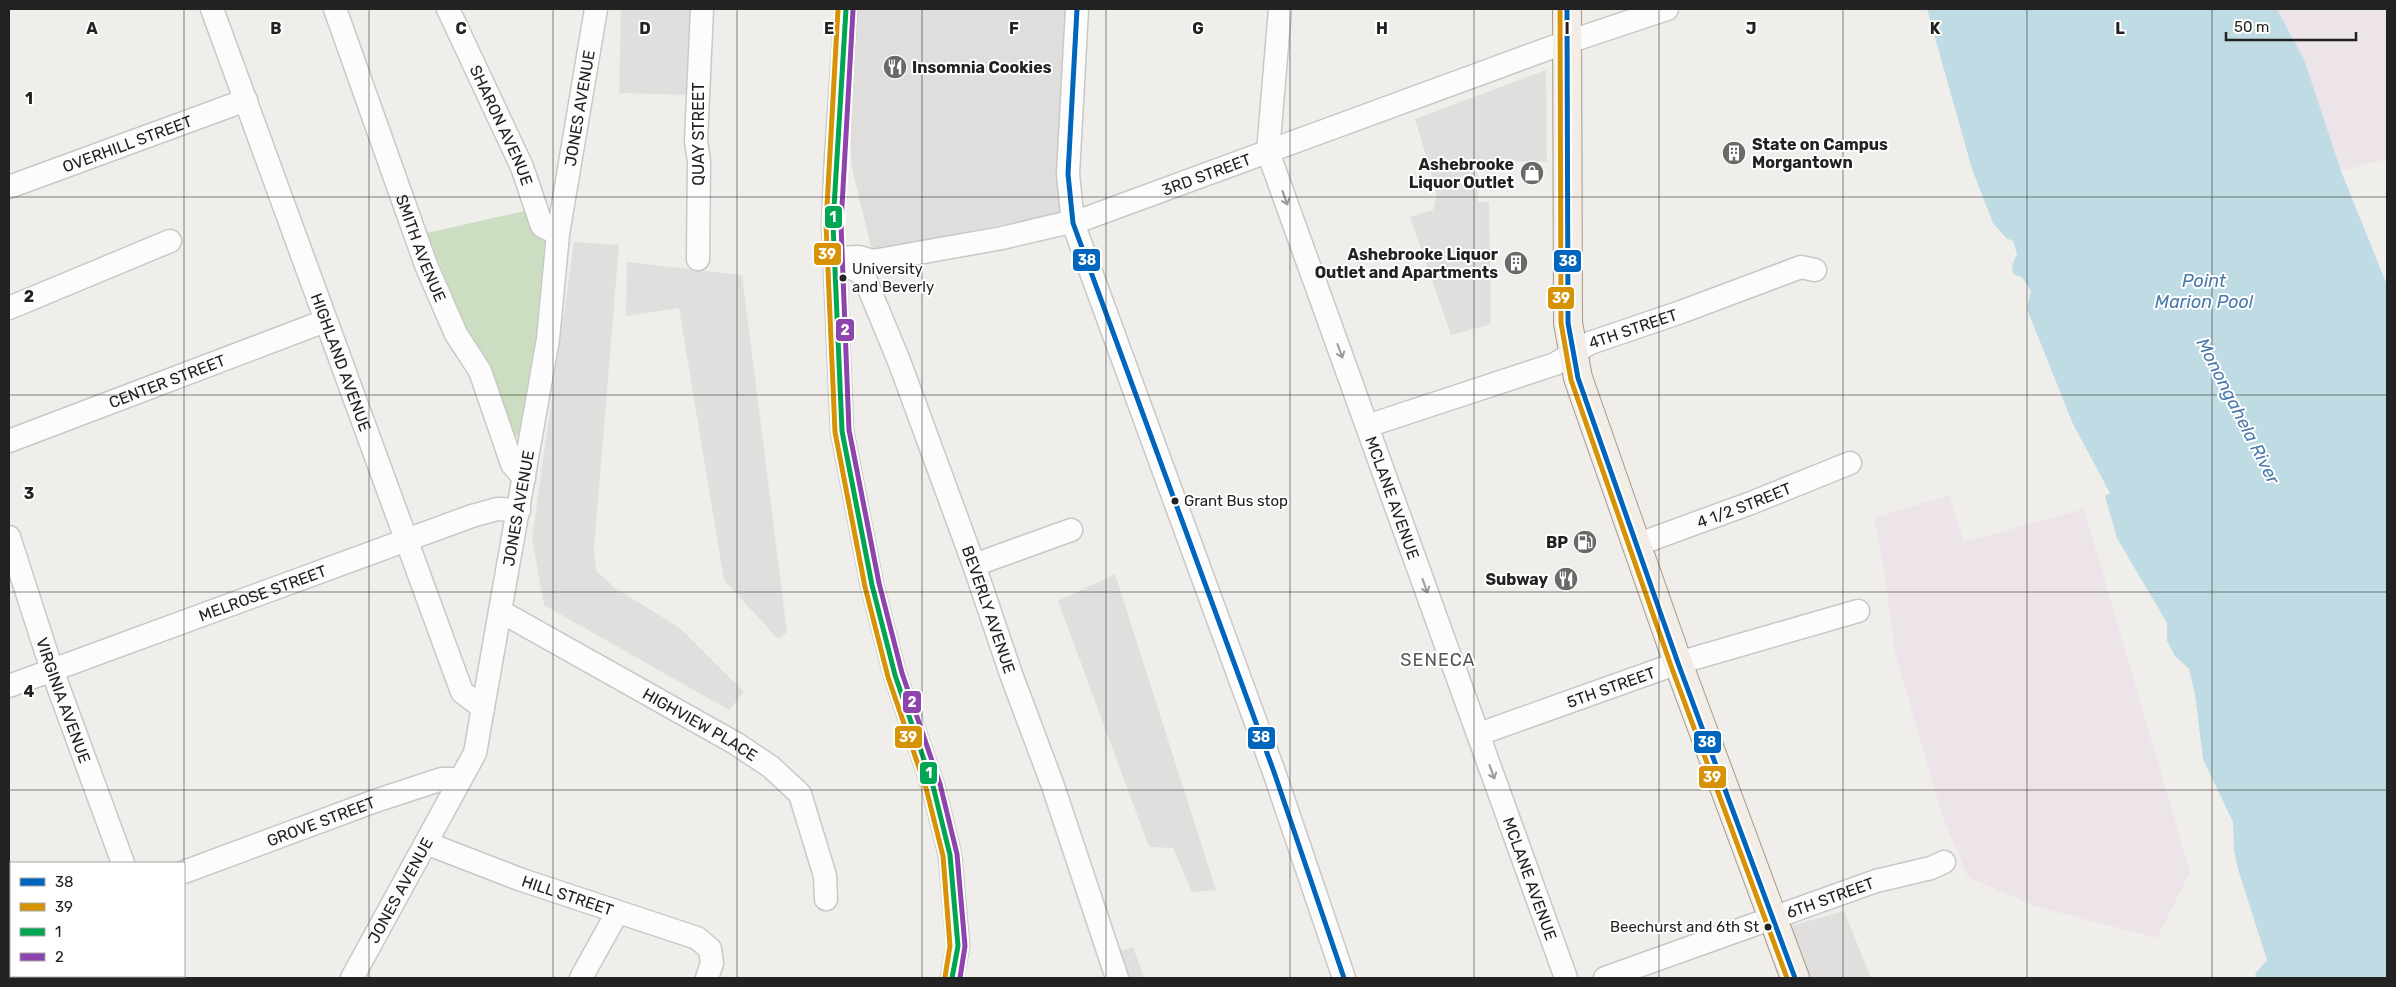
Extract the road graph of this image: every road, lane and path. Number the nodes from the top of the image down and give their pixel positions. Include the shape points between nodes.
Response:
1 (212, 9) edge
2 (335, 9) edge
3 (448, 9) edge
4 (596, 9) edge
5 (702, 9) edge
6 (846, 9) edge
7 (1077, 9) edge
8 (1280, 9) edge
9 (1566, 9) edge
10 (1667, 9) edge
11 (1568, 42) junction
12 (246, 100) junction
13 (1268, 152) junction
14 (9, 187) edge
15 (1072, 223) junction
16 (558, 234) junction
17 (170, 241) dead end
18 (834, 258) junction
19 (698, 259) dead end
20 (1815, 270) dead end
21 (9, 308) edge
22 (324, 320) junction
23 (1573, 354) junction
24 (1367, 426) junction
25 (9, 441) edge
26 (1850, 463) dead end
27 (524, 478) junction
28 (519, 510) junction
29 (1071, 530) dead end
30 (9, 538) edge
31 (406, 540) junction
32 (1636, 545) junction
33 (974, 565) junction
34 (500, 611) junction
35 (1858, 611) dead end
36 (1678, 663) junction
37 (52, 670) junction
38 (9, 686) edge
39 (483, 708) junction
40 (1479, 734) junction
41 (460, 779) junction
42 (426, 843) junction
43 (123, 862) edge
44 (1944, 862) dead end
45 (185, 872) edge
46 (826, 899) dead end
47 (617, 913) junction
48 (1774, 918) junction
49 (352, 978) edge
50 (581, 978) edge
51 (707, 978) edge
52 (952, 978) edge
53 (1117, 978) edge
54 (1344, 978) edge
55 (1566, 978) edge
56 (1605, 978) edge
57 (1795, 978) edge

1 - 12 street, HIGHLAND AVENUE
2 - 27 street, SMITH AVENUE via 426,264 456,334 480,371 512,464
3 - 16 street, SHARON AVENUE via 522,168 542,226
4 - 16 street, JONES AVENUE
5 - 19 street, QUAY STREET via 696,132 699,161
6 - 18 street via 836,157
7 - 15 street via 1068,174
8 - 13 street, MCLANE AVENUE
9 - 11 main road
10 - 11 street, 3RD STREET
11 - 13 street, 3RD STREET
11 - 23 main road via 1568,323
12 - 14 street, OVERHILL STREET
12 - 22 street, HIGHLAND AVENUE
13 - 15 street, 3RD STREET
13 -> 24 street, MCLANE AVENUE
15 - 18 street, 3RD STREET via 873,261
15 - 54 street via 1274,772
16 - 27 street, JONES AVENUE via 548,339
17 - 21 street
18 - 33 street, BEVERLY AVENUE via 863,274 899,360
18 - 52 street via 842,431 872,585 895,675 933,786 950,855 958,946
20 - 23 street, 4TH STREET via 1801,268 1590,343
22 - 25 street, CENTER STREET
22 - 31 street, HIGHLAND AVENUE
23 - 24 street, 4TH STREET via 1555,364
23 - 32 main road via 1578,378
24 -> 40 street, MCLANE AVENUE
26 - 32 street, 4 1/2 STREET
27 - 28 street, JONES AVENUE
28 - 31 street, MELROSE STREET via 497,510 472,516
28 - 34 street, JONES AVENUE
29 - 33 street
30 - 37 street, VIRGINIA AVENUE
31 - 37 street, MELROSE STREET
31 - 39 street, HIGHLAND AVENUE via 462,692
32 - 36 main road
33 - 53 street, BEVERLY AVENUE
34 - 39 street, JONES AVENUE
34 - 46 street, HIGHVIEW PLACE via 736,743 771,767 800,794 825,876
35 - 36 street, 5TH STREET
36 - 40 street, 5TH STREET
36 - 48 main road
37 - 38 street, MELROSE STREET
37 - 43 street, VIRGINIA AVENUE
39 - 41 street, JONES AVENUE via 475,753
40 -> 55 street, MCLANE AVENUE
41 - 42 street, JONES AVENUE
41 - 45 street, GROVE STREET via 442,779 375,801
42 - 47 street, HILL STREET
42 - 49 street, JONES AVENUE
44 - 48 street, 6TH STREET via 1876,881
47 - 50 street
47 - 51 street, HILL STREET via 697,938 710,949 712,963
48 - 56 street, 6TH STREET
48 - 57 main road

